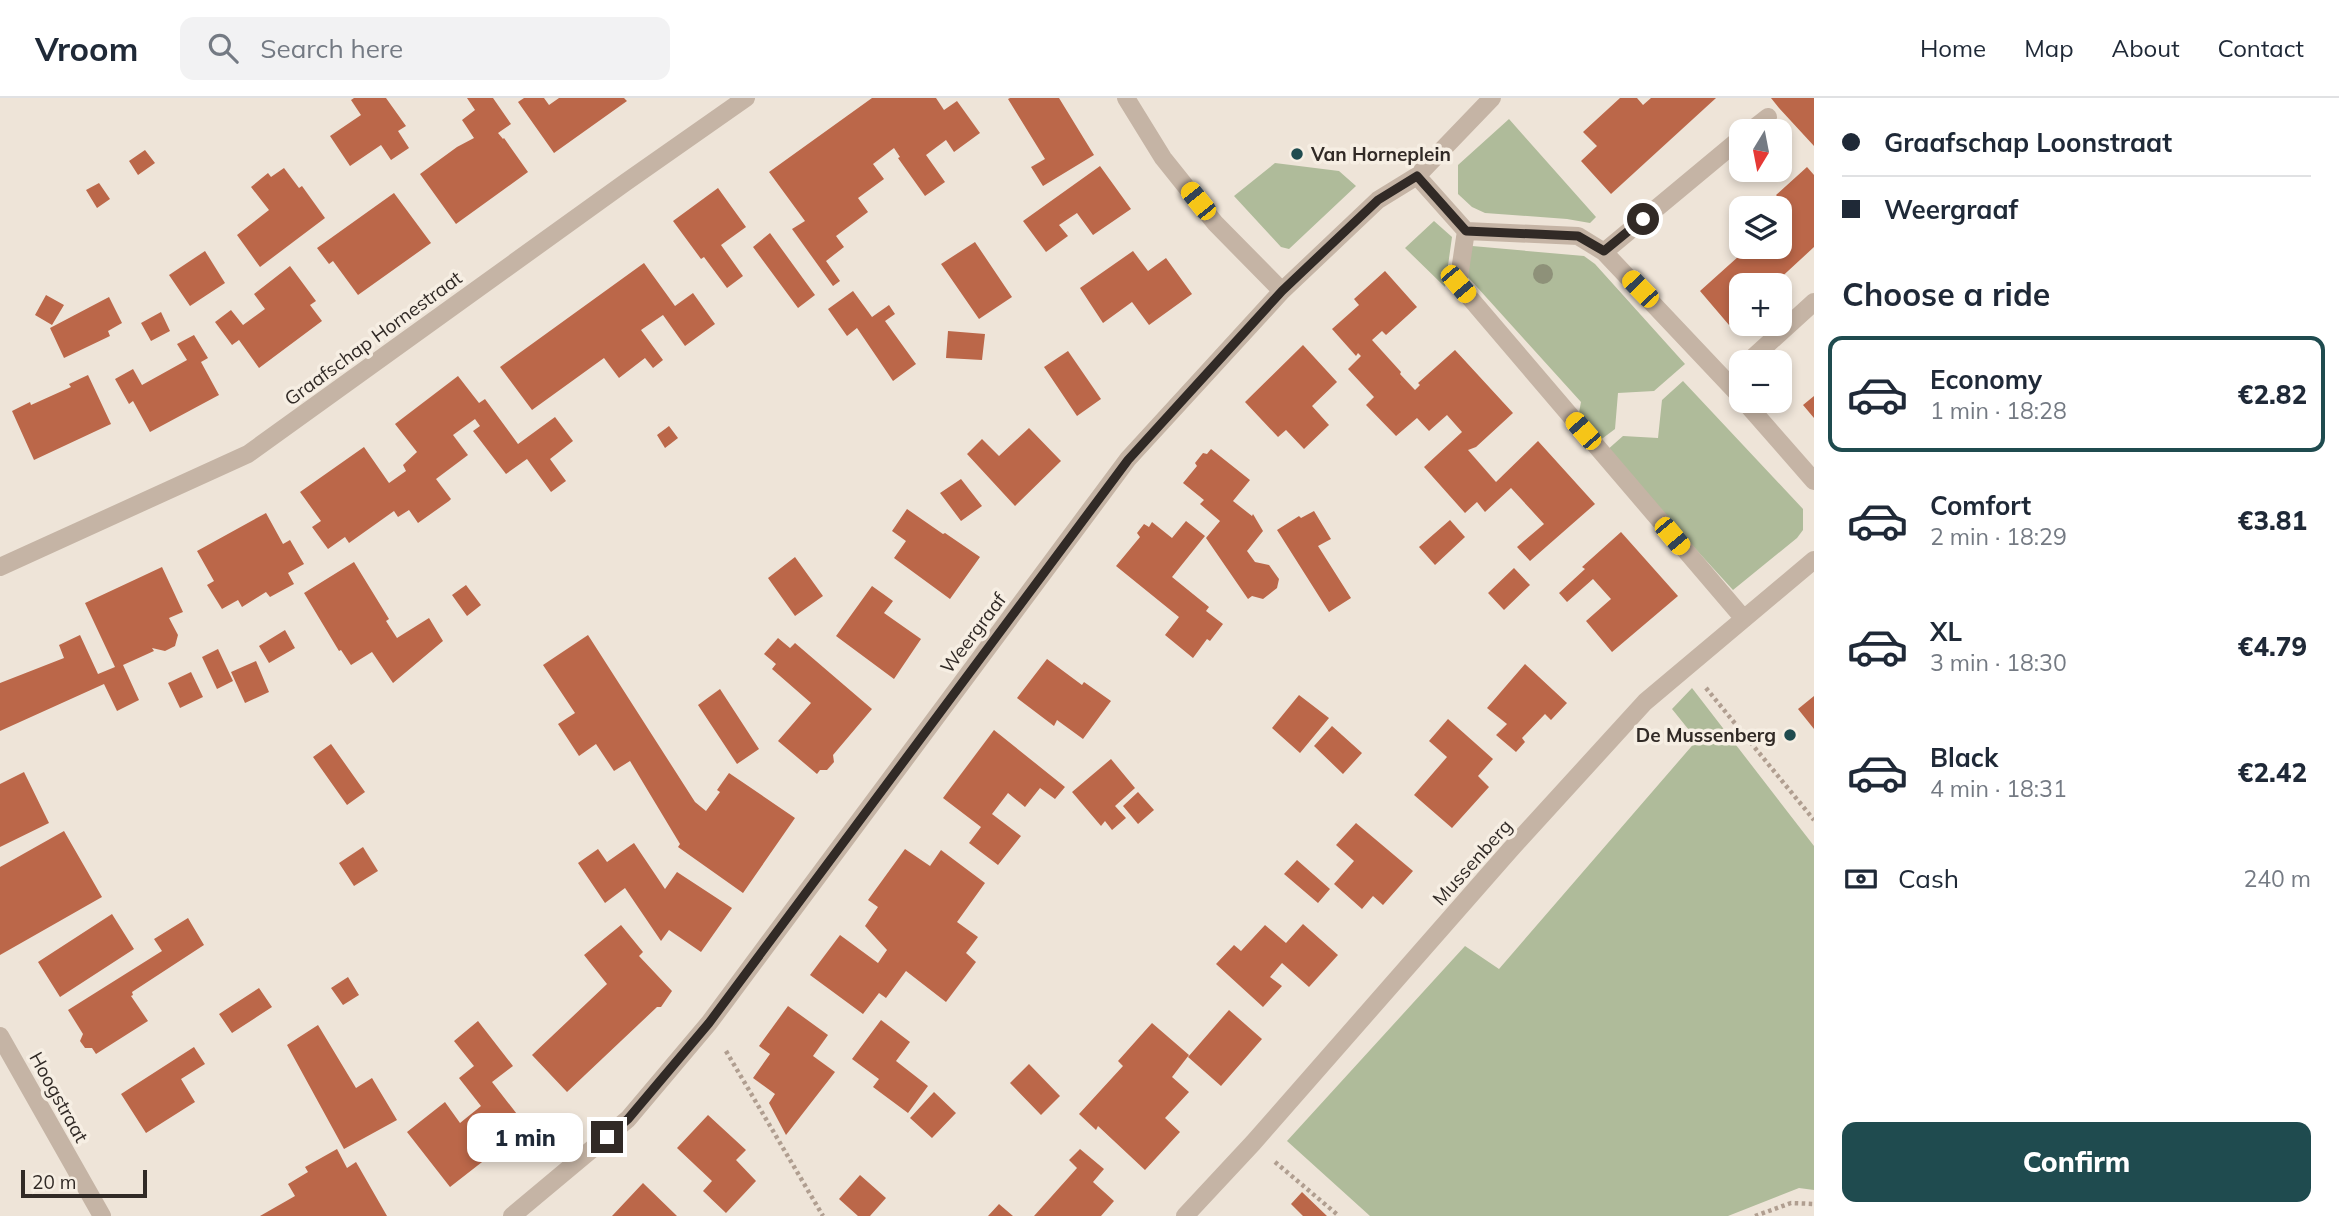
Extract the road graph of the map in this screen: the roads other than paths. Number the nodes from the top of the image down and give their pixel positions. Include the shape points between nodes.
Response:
1 (746, 98) edge
2 (1126, 98) edge
3 (1481, 102) edge
4 (1768, 117) dead end
5 (1765, 119) edge
6 (1729, 148) edge
7 (1417, 176) junction
8 (1466, 231) junction
9 (1604, 251) junction
10 (1282, 291) junction
11 (1814, 302) edge
12 (1761, 350) edge
13 (1728, 382) edge
14 (1755, 413) edge
15 (1814, 481) edge
16 (1814, 560) edge
17 (0, 567) edge
18 (1744, 619) junction
19 (0, 1036) edge
20 (102, 1216) edge
21 (512, 1216) edge
22 (1185, 1216) edge

1 - 17 street, Graafschap Hornestraat via 248,454
2 - 10 street via 1163,158
3 - 7 street, Weergraaf
4 - 5 street
6 - 9 street
7 - 8 street
7 - 10 street, Weergraaf via 1378,200
8 - 9 street via 1578,236
8 - 18 street via 1458,284
9 - 13 street
10 - 21 street, Weergraaf via 1128,460 709,1023 628,1119
11 - 12 street
14 - 15 street
16 - 18 street, Mussenberg
18 - 22 street, Mussenberg via 1645,702
19 - 20 street, Hoogstraat

